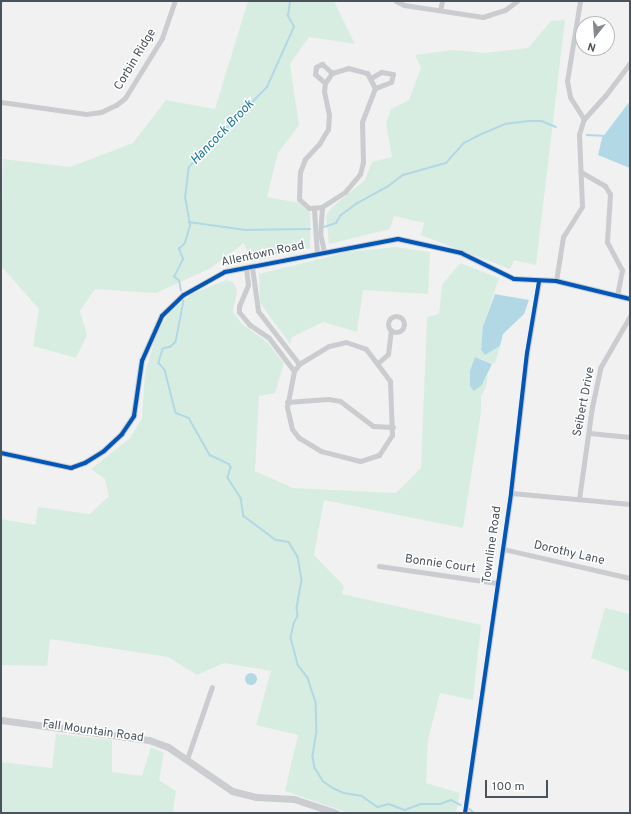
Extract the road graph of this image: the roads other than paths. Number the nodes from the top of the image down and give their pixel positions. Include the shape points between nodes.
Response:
1 (175, 1) edge
2 (396, 1) edge
3 (442, 1) edge
4 (517, 1) edge
5 (580, 1) edge
6 (440, 10) junction
7 (630, 63) edge
8 (332, 73) junction
9 (371, 78) junction
10 (325, 83) junction
11 (375, 88) junction
12 (1, 102) edge
13 (584, 119) junction
14 (580, 172) junction
15 (322, 207) junction
16 (314, 209) junction
17 (324, 252) junction
18 (317, 254) junction
19 (249, 268) junction
20 (539, 281) junction
21 (556, 281) junction
22 (617, 296) junction
23 (630, 299) edge
24 (630, 316) edge
25 (391, 330) dead end
26 (378, 363) junction
27 (299, 364) junction
28 (294, 371) junction
29 (287, 402) junction
30 (393, 427) junction
31 (589, 433) junction
32 (630, 437) edge
33 (1, 453) edge
34 (510, 493) junction
35 (579, 499) junction
36 (630, 504) edge
37 (503, 549) junction
38 (379, 566) dead end
39 (630, 578) edge
40 (497, 583) junction
41 (212, 687) dead end
42 (1, 720) edge
43 (187, 759) junction
44 (336, 813) edge
45 (465, 813) edge

1 - 12 street, Corbin Ridge via 162,38 125,98 116,105 101,112 86,114
2 - 6 street via 404,5
3 - 6 street
4 - 6 street via 505,10 483,17
5 - 13 street via 567,81 570,97
7 - 13 street via 606,96
8 - 9 street via 348,68 358,69
8 - 10 street
8 - 10 street via 322,64 316,67 315,74
9 - 11 street
9 - 11 street via 381,72 393,74 391,82
10 - 16 street via 328,128 322,142 305,159 298,179 299,199
11 - 15 street via 362,122 365,151 360,174 345,192
13 - 14 street via 577,142
14 - 21 street via 582,206 563,237
14 - 22 street via 604,186 610,194 607,242 622,270
15 - 16 street
15 - 17 street via 320,233
16 - 18 street
17 - 18 street, Allentown Road
17 - 20 street, Allentown Road via 398,239 461,253 514,279
18 - 19 street, Allentown Road
19 - 27 street via 258,311
19 - 28 street via 248,285 239,306 240,312 250,325 273,342
19 - 33 street, Allentown Road via 225,272 205,281 166,310 153,332 144,356 134,416 122,434 104,450 71,468
20 - 21 street, Allentown Road
20 - 34 street, Townline Road via 527,353
21 - 22 street, Allentown Road
22 - 23 street, Allentown Road
24 - 31 street, Seibert Drive via 600,368
25 - 26 street via 388,354
26 - 27 street via 366,349 346,342 329,346
26 - 30 street via 390,381
27 - 28 street
28 - 29 street
29 - 30 street via 328,399 340,401 373,426
29 - 30 street via 289,420 299,438 310,446 343,457 360,461 379,455 389,444
31 - 32 street
31 - 35 street, Seibert Drive
34 - 35 street
34 - 37 street, Townline Road
35 - 36 street
37 - 39 street, Dorothy Lane
37 - 40 street, Townline Road
38 - 40 street, Bonnie Court
40 - 45 street, Townline Road
41 - 43 street
42 - 43 main road, Fall Mountain Road via 149,740 168,747
43 - 44 main road, Fall Mountain Road via 232,791 256,797 294,799

